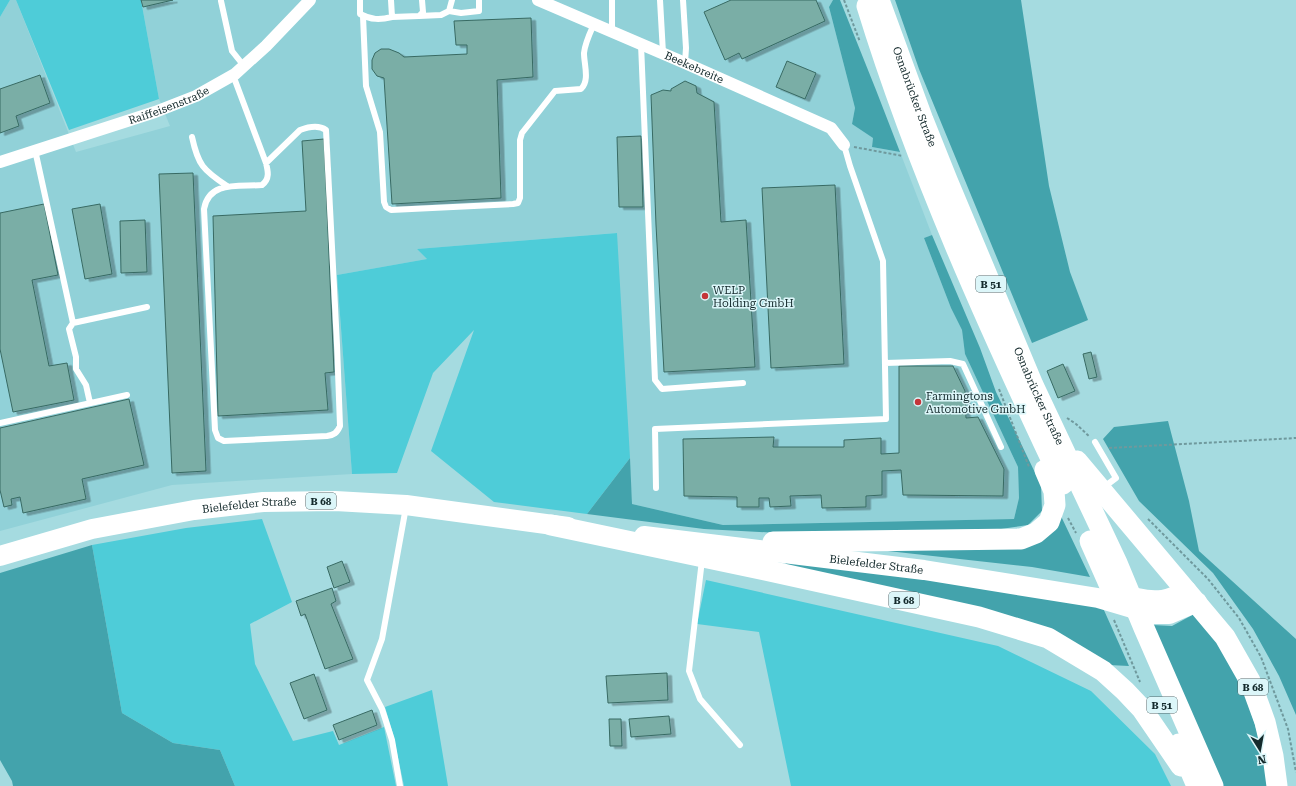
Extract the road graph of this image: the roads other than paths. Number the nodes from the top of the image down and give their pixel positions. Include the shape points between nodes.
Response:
1 (310, 0) edge
2 (360, 0) edge
3 (391, 0) edge
4 (422, 0) edge
5 (452, 0) edge
6 (479, 0) edge
7 (538, 0) edge
8 (612, 0) edge
9 (660, 0) edge
10 (683, 0) edge
11 (854, 0) edge
12 (865, 0) edge
13 (879, 0) edge
14 (221, 1) edge
15 (450, 12) junction
16 (363, 16) junction
17 (419, 16) junction
18 (392, 17) junction
19 (594, 24) junction
20 (612, 31) junction
21 (641, 44) junction
22 (663, 53) junction
23 (686, 63) junction
24 (244, 66) junction
25 (233, 74) junction
26 (906, 122) junction
27 (192, 137) dead end
28 (844, 145) joint
29 (35, 150) junction
30 (0, 162) edge
31 (266, 163) junction
32 (226, 186) junction
33 (147, 307) dead end
34 (73, 323) junction
35 (885, 363) junction
36 (743, 382) dead end
37 (128, 395) dead end
38 (90, 403) junction
39 (0, 423) edge
40 (1037, 429) junction
41 (1058, 438) junction
42 (1095, 442) dead end
43 (1001, 447) dead end
44 (656, 488) dead end
45 (1100, 489) junction
46 (406, 505) junction
47 (551, 525) junction
48 (773, 542) junction
49 (0, 556) edge
50 (702, 556) junction
51 (1108, 562) junction
52 (1192, 596) junction
53 (1129, 625) junction
54 (740, 745) dead end
55 (400, 786) edge
56 (1196, 786) edge
57 (1213, 786) edge
58 (1277, 786) edge

1 - 24 street, Raiffeisenstraße
2 - 16 lane via 360,14
3 - 18 lane
4 - 17 lane via 423,12
5 - 15 lane
6 - 15 lane via 479,11
7 - 19 street, Beekebreite
8 - 20 lane
9 - 22 lane
10 - 23 lane
11 - 26 highway
12 - 26 highway, Osnabrücker Straße / B 51
13 - 41 highway, Osnabrücker Straße / B 51 via 947,180 1033,385
14 - 24 lane via 232,51
15 - 17 lane
16 - 18 lane via 372,19
16 - 19 lane via 366,86 380,132 384,202 391,210 518,203 522,134 555,91 581,89 584,85 584,52
17 - 18 lane
19 - 20 street, Beekebreite
20 - 21 street, Beekebreite
21 - 22 street, Beekebreite
21 - 36 lane via 655,380 662,389
22 - 23 street, Beekebreite
23 - 28 street, Beekebreite via 831,128
24 - 25 street, Raiffeisenstraße
25 - 29 street, Raiffeisenstraße via 196,96 155,112
25 - 31 lane
26 - 40 highway, Osnabrücker Straße / B 51 via 954,241
27 - 32 lane via 197,159 214,178
28 - 35 lane via 883,261
29 - 30 street, Raiffeisenstraße
29 - 34 lane
31 - 32 lane via 268,177 262,184
31 - 32 lane via 300,130 319,127 326,130 340,426 338,432 333,435 224,441 216,435 204,209 213,192
33 - 34 lane
34 - 38 lane via 70,329 76,369 86,385
35 - 43 lane via 950,361 963,364
35 - 44 lane via 886,419 655,430
37 - 38 lane
38 - 39 lane
40 - 48 highway, B 68 via 1040,456 1054,490 1056,505 1050,522 1036,533 1021,539
40 - 51 highway, Osnabrücker Straße / B 51
41 - 45 highway, B 68
41 - 51 highway, Osnabrücker Straße / B 51
42 - 45 lane via 1116,478
45 - 52 highway, B 68
46 - 47 main road, Bielefelder Straße / B 68
46 - 49 main road, Bielefelder Straße / B 68 via 335,501 263,502 194,510 92,529
46 - 55 lane via 382,639 367,680 382,709 392,740
47 - 48 main road, Bielefelder Straße / B 68
47 - 50 highway, B 68
47 - 52 main road, Bielefelder Straße / B 68 via 924,570 1098,598 1152,614 1169,614
48 - 52 main road, Bielefelder Straße / B 68 via 1097,588 1151,601
50 - 54 lane via 689,671 700,699
50 - 56 highway, B 68 via 979,617 1048,638 1103,671 1125,691 1142,709
51 - 53 highway, Osnabrücker Straße / B 51
52 - 58 highway, B 68 via 1225,637 1250,681 1265,722
53 - 56 highway, Osnabrücker Straße / B 51
53 - 57 highway, Osnabrücker Straße / B 51

